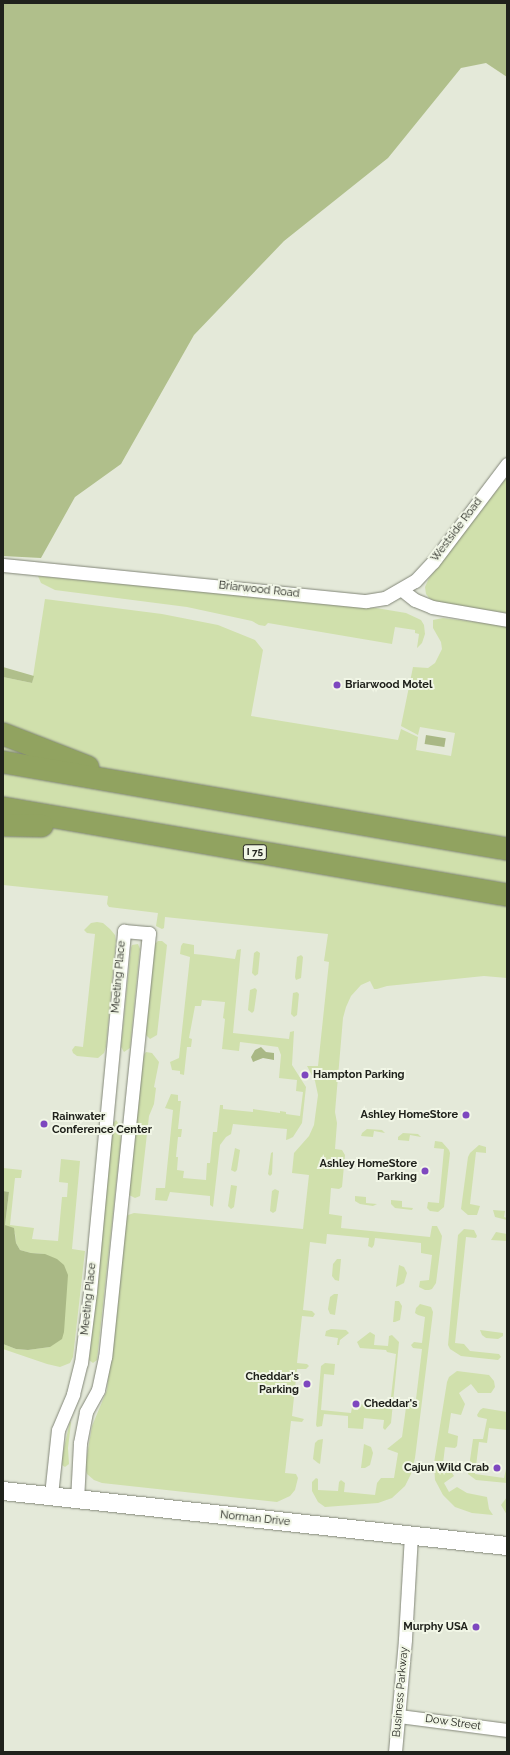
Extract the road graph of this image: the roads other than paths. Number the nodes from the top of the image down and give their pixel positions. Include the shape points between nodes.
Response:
1 (507, 464) edge
2 (3, 566) edge
3 (402, 590) junction
4 (507, 620) edge
5 (3, 734) edge
6 (3, 762) edge
7 (134, 784) junction
8 (3, 808) edge
9 (3, 825) edge
10 (149, 834) junction
11 (507, 849) edge
12 (507, 895) edge
13 (3, 1491) edge
14 (51, 1496) junction
15 (77, 1500) junction
16 (411, 1535) junction
17 (507, 1546) edge
18 (399, 1716) junction
19 (507, 1730) edge
20 (395, 1752) edge

1 - 3 street, Westside Road via 433,562
2 - 3 street, Briarwood Road via 366,601 385,598
3 - 4 street via 415,600 432,607
5 - 7 highway
6 - 7 highway
7 - 11 highway
8 - 10 highway, I 75
9 - 10 highway
10 - 12 highway, I 75
13 - 14 street, Norman Drive
14 - 15 street, Norman Drive
14 - 15 street, Meeting Place via 58,1430 73,1394 81,1363 124,931 149,933 106,1357 98,1390 86,1412 80,1443
15 - 16 street, Norman Drive
16 - 17 street, Norman Drive
16 - 18 street, Business Parkway
18 - 19 street, Dow Street
18 - 20 street, Business Parkway

